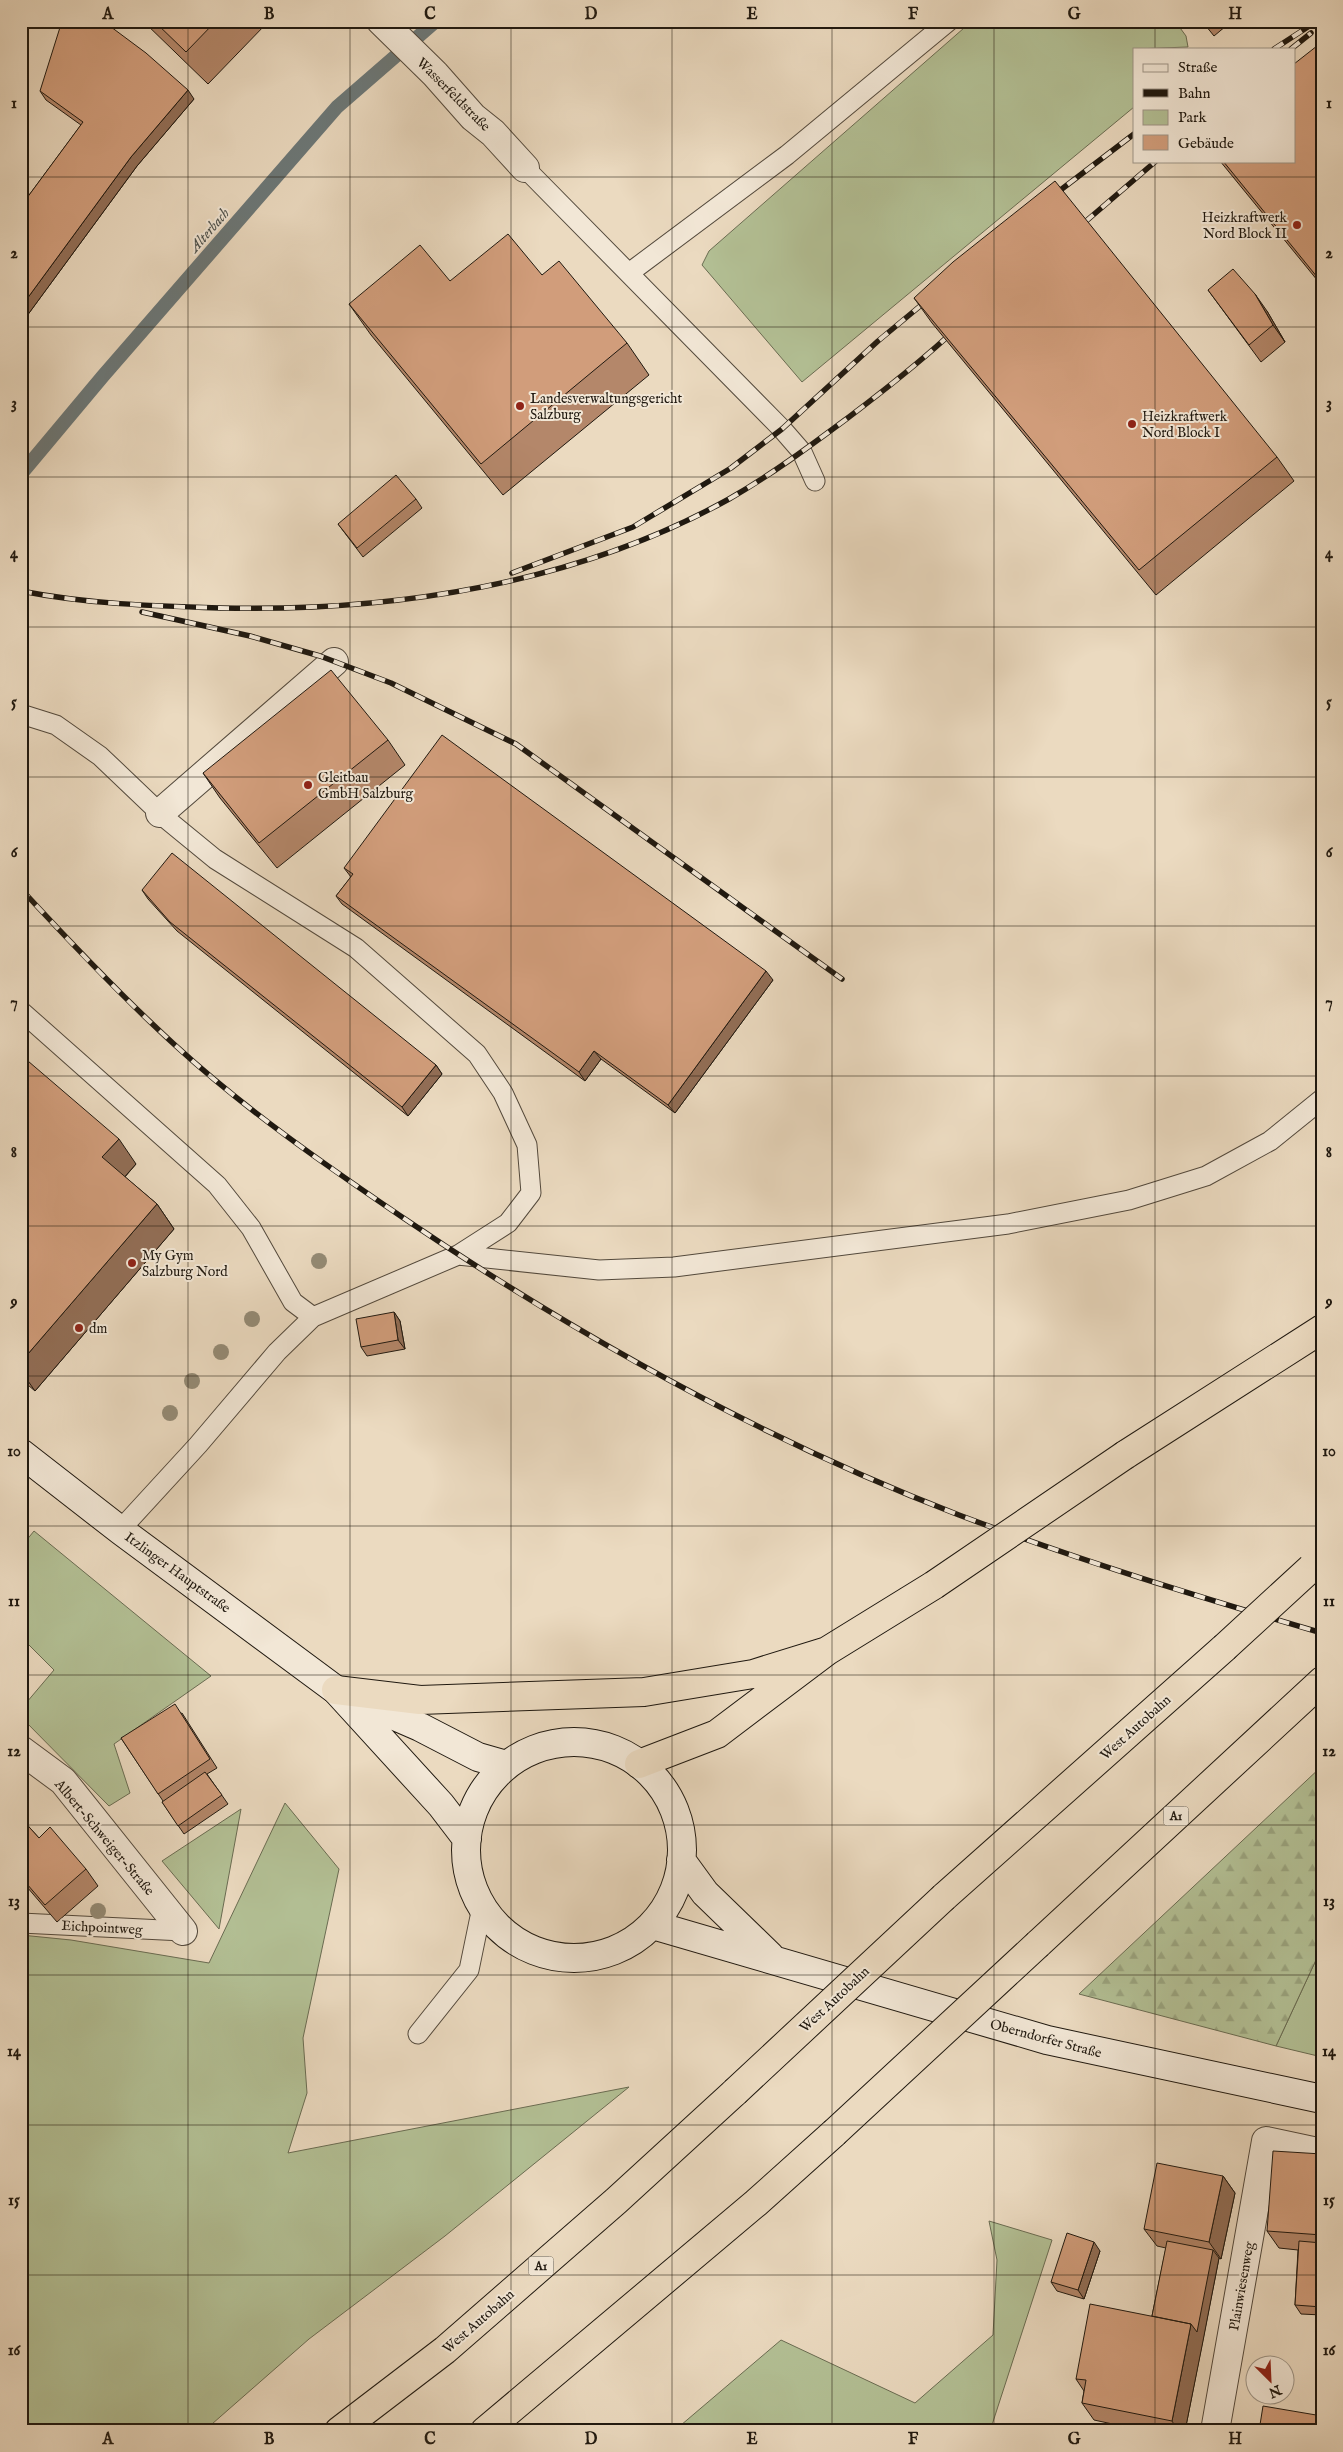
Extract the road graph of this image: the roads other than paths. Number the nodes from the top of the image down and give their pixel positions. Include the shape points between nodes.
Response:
1 (381, 21) edge
2 (949, 21) edge
3 (525, 168) joint
4 (629, 273) junction
5 (815, 480) dead end
6 (334, 662) dead end
7 (21, 714) edge
8 (160, 812) junction
9 (21, 1011) edge
10 (1322, 1099) edge
11 (458, 1255) junction
12 (313, 1317) junction
13 (1322, 1329) edge
14 (21, 1453) edge
15 (120, 1530) junction
16 (1316, 1563) edge
17 (827, 1651) junction
18 (1318, 1685) edge
19 (336, 1690) junction
20 (21, 1750) edge
21 (638, 1764) junction
22 (506, 1765) junction
23 (467, 1839) junction
24 (681, 1860) junction
25 (482, 1907) junction
26 (21, 1923) edge
27 (653, 1924) junction
28 (182, 1931) joint
29 (774, 1959) junction
30 (418, 2034) dead end
31 (1322, 2099) edge
32 (1322, 2153) edge
33 (339, 2431) edge
34 (485, 2431) edge
35 (1215, 2431) edge

1 - 3 main road, Wasserfeldstraße
2 - 4 lane via 787,155
3 - 4 lane
4 - 5 lane via 782,429 802,452
6 - 8 main road
7 - 8 lane via 56,725 71,735 100,756
8 - 11 lane via 215,860 356,948 477,1054 503,1093 527,1145 531,1192 508,1223
9 - 12 lane via 217,1185 251,1228 293,1302
10 - 11 lane via 1270,1142 1206,1176 1129,1200 1008,1224 674,1267 599,1270
11 - 12 lane
12 - 15 lane via 277,1352
13 - 17 highway, bridge via 1125,1455 934,1585
14 - 15 main road, Itzlinger Hauptstraße
15 - 19 main road, Itzlinger Hauptstraße
16 - 33 highway, West Autobahn / A1, bridge via 944,1897 616,2200 453,2343
17 - 19 highway via 754,1674 644,1692 420,1700
17 - 21 highway via 717,1734
18 - 34 highway, A1, bridge via 756,2203
19 - 22 main road via 420,1727 478,1758
19 - 23 main road via 441,1805
20 - 28 main road, Albert-Schweiger-Straße via 63,1781
21 - 22 main road via 625,1754 596,1744 565,1741 536,1748
21 - 24 main road via 650,1772 667,1793 678,1818 683,1844
22 - 23 main road via 483,1790 469,1822
23 - 25 main road via 465,1851 469,1881
24 - 27 main road via 670,1901
24 - 29 main road, Oberndorfer Straße via 705,1892
25 - 27 main road via 503,1932 524,1946 564,1958 596,1956 628,1945
25 - 30 lane via 469,1970
26 - 28 lane, Eichpointweg
27 - 29 main road, Oberndorfer Straße
29 - 31 main road, Oberndorfer Straße via 1072,2047
32 - 35 main road, Plainwiesenweg via 1266,2141

